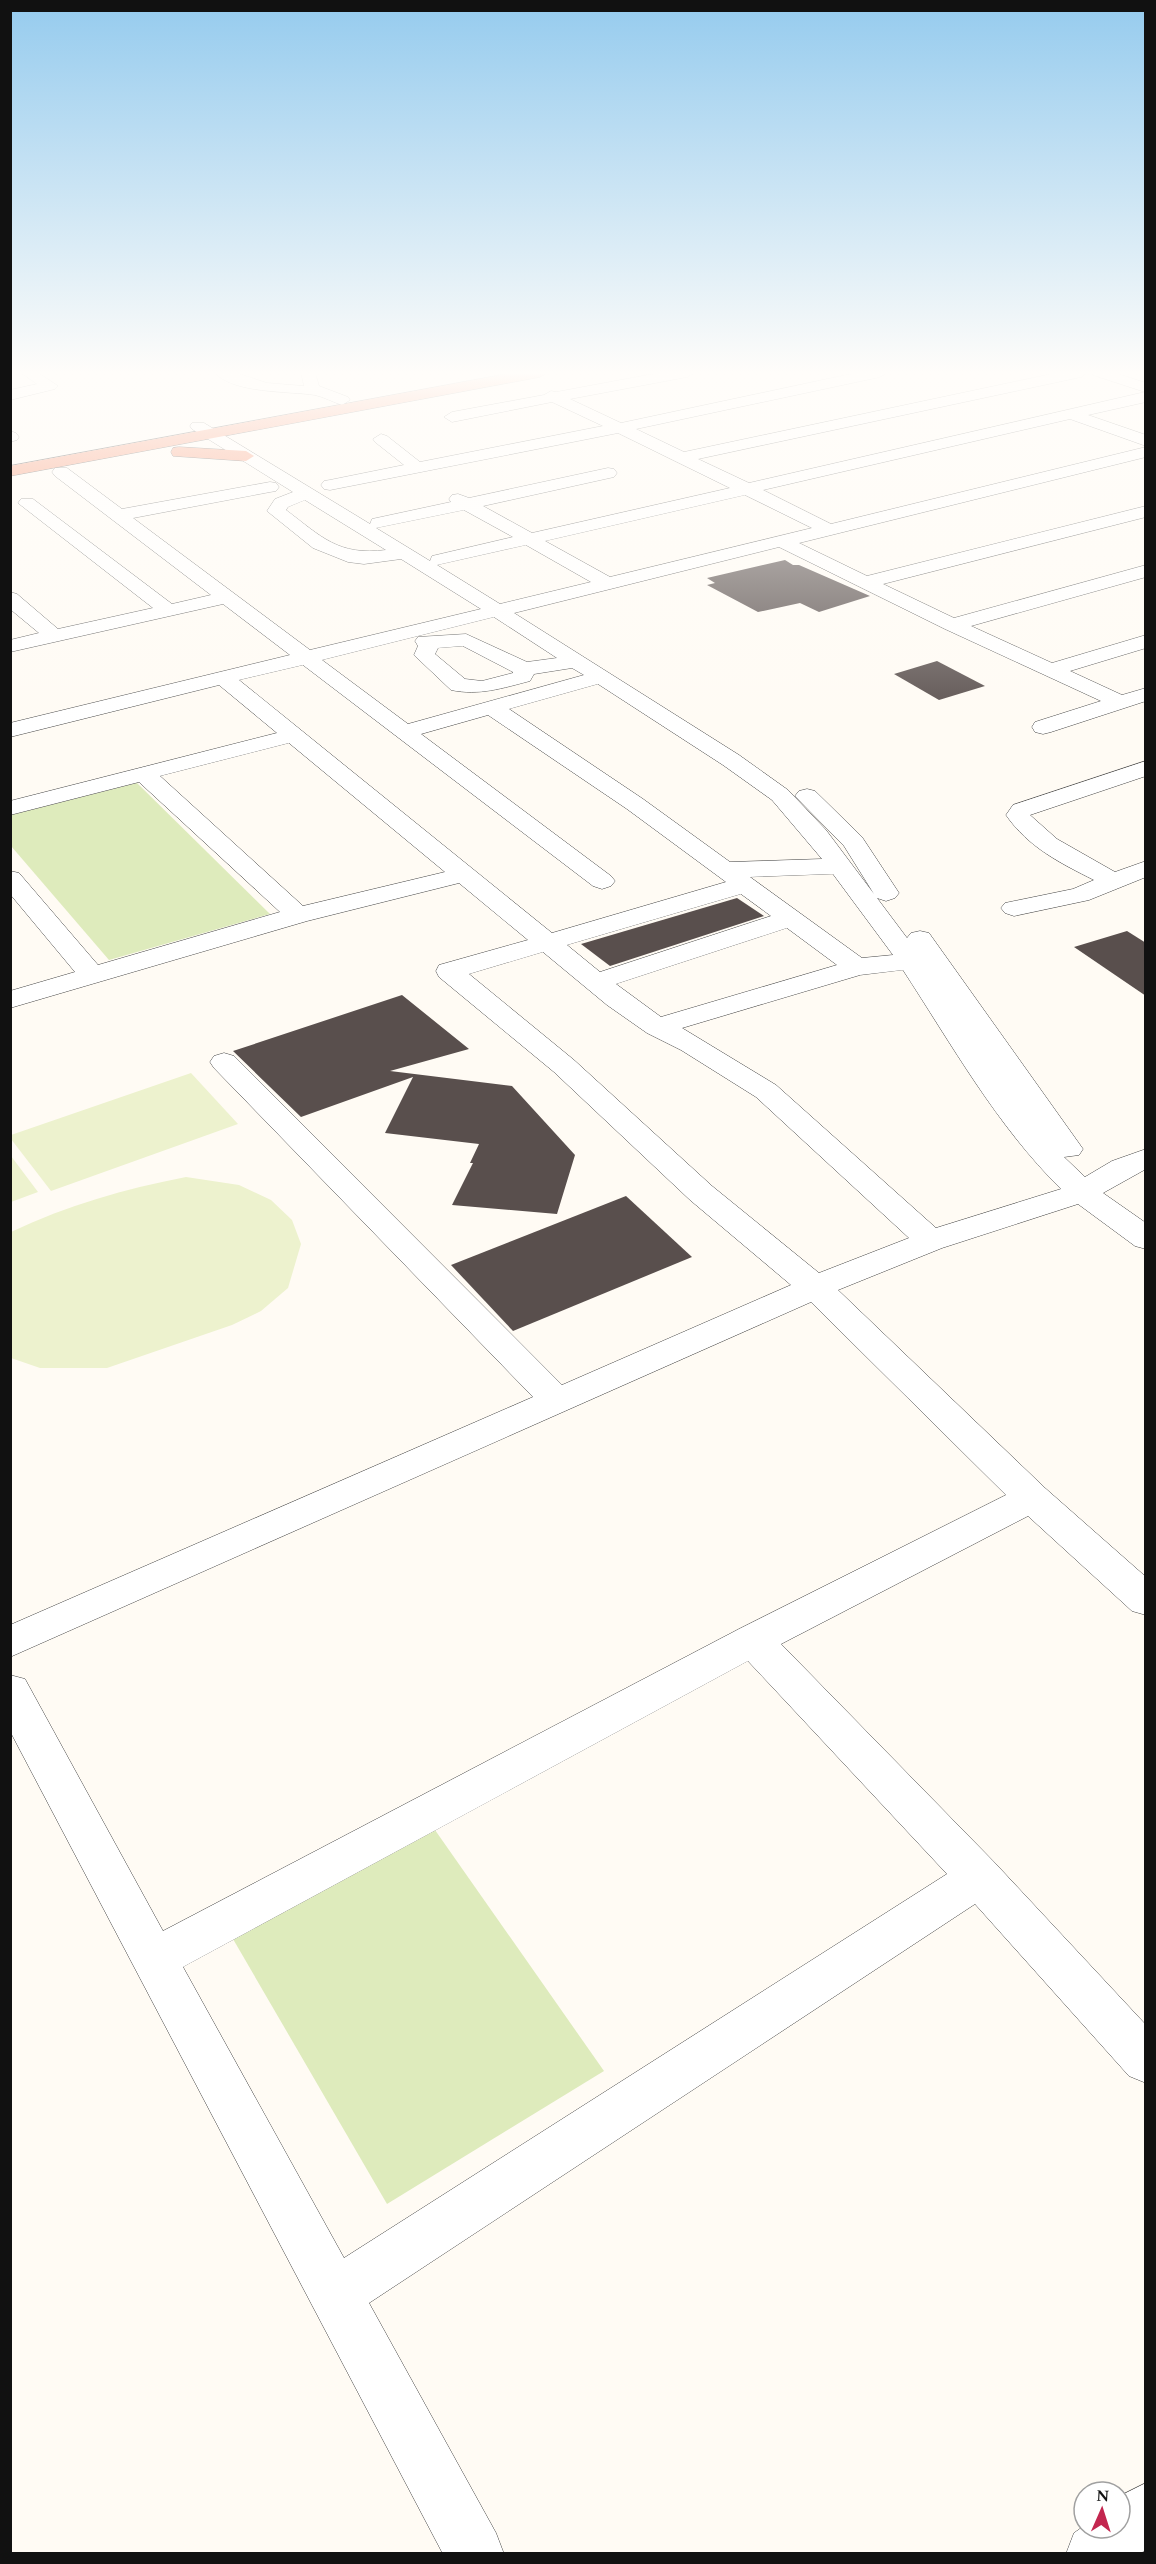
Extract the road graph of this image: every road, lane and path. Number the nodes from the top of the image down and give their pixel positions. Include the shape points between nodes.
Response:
1 (78, 492) edge
2 (245, 492) edge
3 (323, 492) edge
4 (446, 492) dead end
5 (523, 492) edge
6 (738, 492) edge
7 (749, 492) edge
8 (982, 492) edge
9 (306, 493) joint
10 (48, 499) dead end
11 (467, 504) junction
12 (19, 505) edge
13 (1146, 511) edge
14 (120, 515) junction
15 (378, 523) junction
16 (828, 529) junction
17 (529, 539) junction
18 (781, 541) junction
19 (404, 553) junction
20 (439, 560) junction
21 (1146, 571) edge
22 (866, 582) junction
23 (608, 584) junction
24 (228, 597) junction
25 (10, 598) edge
26 (507, 609) junction
27 (168, 610) junction
28 (952, 625) junction
29 (408, 633) junction
30 (54, 636) junction
31 (1146, 641) edge
32 (430, 643) junction
33 (10, 646) edge
34 (309, 657) junction
35 (575, 661) junction
36 (524, 669) junction
37 (1051, 670) junction
38 (601, 677) junction
39 (223, 678) junction
40 (1146, 694) edge
41 (1120, 702) junction
42 (490, 707) junction
43 (1043, 727) dead end
44 (10, 730) edge
45 (406, 731) junction
46 (291, 736) junction
47 (1146, 768) edge
48 (144, 774) junction
49 (10, 808) edge
50 (840, 866) junction
51 (1144, 870) edge
52 (462, 875) junction
53 (10, 878) edge
54 (734, 878) junction
55 (603, 881) dead end
56 (1115, 881) junction
57 (1014, 908) dead end
58 (298, 915) junction
59 (791, 918) junction
60 (549, 943) junction
61 (923, 960) junction
62 (856, 967) junction
63 (93, 976) junction
64 (595, 982) junction
65 (10, 1000) edge
66 (657, 1027) junction
67 (224, 1062) dead end
68 (1146, 1158) edge
69 (1090, 1186) junction
70 (1146, 1213) edge
71 (1146, 1239) edge
72 (931, 1241) junction
73 (814, 1287) junction
74 (556, 1400) junction
75 (1032, 1498) junction
76 (1146, 1600) edge
77 (753, 1640) junction
78 (10, 1642) edge
79 (10, 1691) edge
80 (979, 1877) junction
81 (154, 1959) junction
82 (1146, 2060) edge
83 (336, 2295) junction
84 (1146, 2511) edge
85 (475, 2553) edge
86 (1095, 2553) edge

1 - 14 street
2 - 14 street
3 - 15 street
4 - 11 street
5 - 11 street
6 - 17 street
7 - 16 street
8 - 16 street
9 - 19 street
9 - 19 street via 280,503 276,511 320,544 355,558
10 - 12 street
11 - 15 street
11 - 17 street
12 - 27 street
13 - 22 street
14 - 24 street
15 - 20 street
16 - 18 street
17 - 20 street
17 - 23 street
18 - 22 street
18 - 23 street
19 - 26 street
20 - 26 street
21 - 28 street
22 - 28 street
23 - 26 street
24 - 27 street
24 - 34 street
25 - 30 street
26 - 29 street
26 - 35 street
26 - 61 street via 719,735 801,790 853,842 897,909
27 - 30 street
28 - 37 street
29 - 32 street
29 - 34 street
30 - 33 street
31 - 37 street
32 - 36 street via 466,640
32 - 36 street via 424,655 459,685 482,687 523,677
34 - 39 street
34 - 45 street
35 - 36 street
35 - 38 street
37 - 41 street
38 - 42 street
38 - 50 street via 766,784 799,813
39 - 44 street
39 - 46 street
40 - 41 street
41 - 43 street
42 - 45 street
42 - 54 street via 635,804
45 - 55 street
46 - 48 street
46 - 52 street
47 - 56 street via 1021,810 1018,815 1032,832
48 - 49 street
48 - 58 street
50 - 54 street
50 - 61 street
51 - 56 street
52 - 58 street
52 - 60 street
53 - 63 street
54 - 59 street
54 - 60 street
56 - 57 street via 1080,895
58 - 63 street
59 - 62 street
59 - 64 street
60 - 64 street
60 - 73 street via 449,971 564,1066 701,1192
61 - 62 street
61 - 69 street via 1011,1112 1045,1156
62 - 66 street
63 - 65 street
64 - 66 street
66 - 72 street via 766,1091
67 - 74 street
68 - 69 street
69 - 70 street
69 - 71 street
69 - 72 street
72 - 73 street
73 - 74 street
73 - 75 street
74 - 78 street
75 - 76 street
75 - 77 street
77 - 80 street
77 - 81 street
79 - 81 street
80 - 82 street
80 - 83 street
81 - 83 street
83 - 85 street
84 - 86 street

